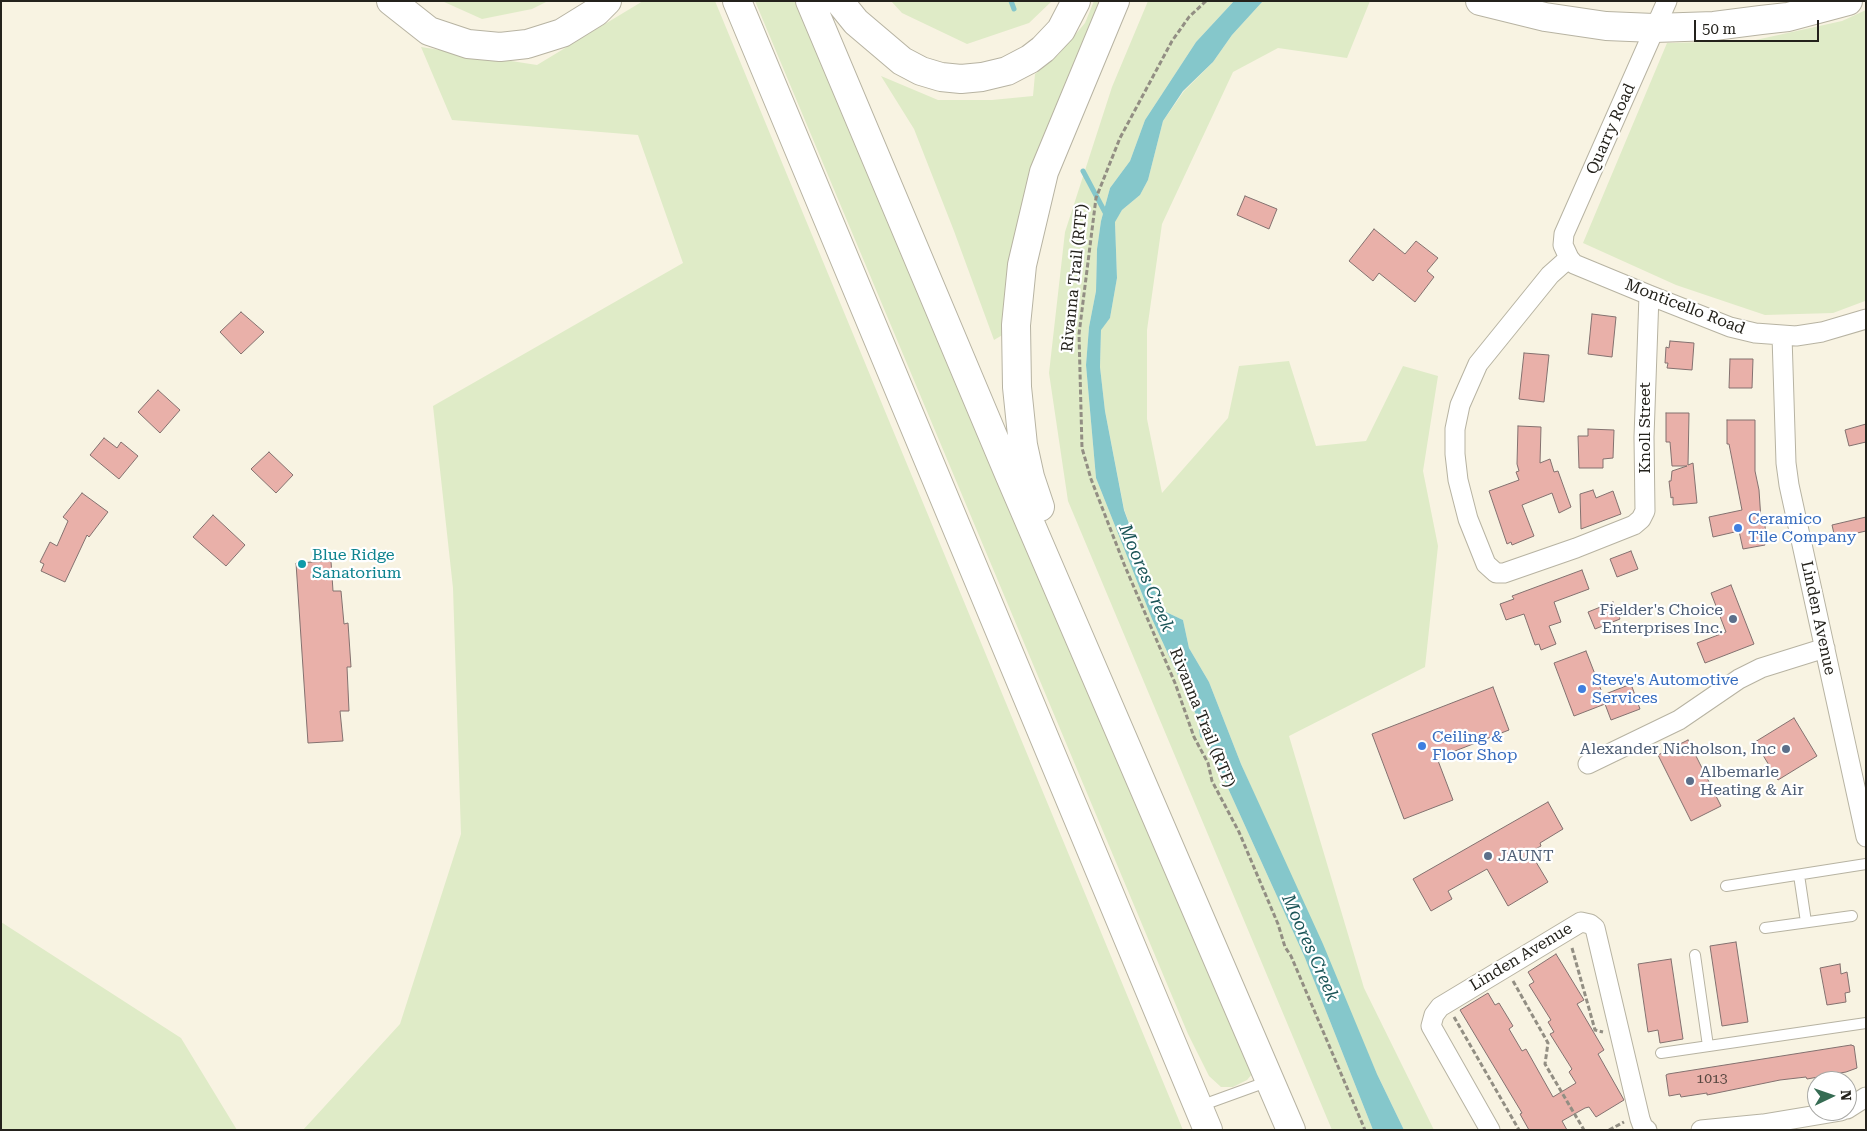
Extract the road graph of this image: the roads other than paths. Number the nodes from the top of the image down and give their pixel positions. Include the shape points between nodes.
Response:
1 (391, 1) edge
2 (607, 1) edge
3 (738, 1) edge
4 (810, 1) edge
5 (839, 1) edge
6 (1076, 1) edge
7 (1115, 1) edge
8 (1480, 1) edge
9 (1667, 1) edge
10 (1848, 1) edge
11 (1654, 28) junction
12 (1568, 258) junction
13 (1649, 295) junction
14 (1866, 319) edge
15 (1782, 336) junction
16 (1825, 648) junction
17 (1131, 760) junction
18 (1588, 764) dead end
19 (1866, 838) edge
20 (1866, 864) edge
21 (1800, 875) junction
22 (1726, 886) dead end
23 (1852, 916) dead end
24 (1806, 922) junction
25 (1765, 928) dead end
26 (1695, 955) dead end
27 (1866, 1023) edge
28 (1708, 1046) junction
29 (1661, 1053) dead end
30 (1270, 1081) junction
31 (1807, 1117) edge
32 (1203, 1118) edge
33 (1291, 1130) edge
34 (1490, 1130) edge
35 (1647, 1130) edge
36 (1701, 1130) edge

1 - 2 main road via 429,31 468,44 500,47 527,44 562,33 596,12
3 - 32 main road
4 - 17 main road
5 - 6 main road via 856,22 902,61 927,73 962,79 1007,71 1030,59 1061,30
7 - 17 main road via 1044,172 1022,265 1015,359 1018,413 1030,477
8 - 11 main road via 1545,17 1606,26
9 - 11 street, Quarry Road
10 - 11 main road via 1779,18 1714,26
11 - 12 street, Quarry Road via 1564,234 1563,245
12 - 13 street, Monticello Road via 1574,264
12 - 13 street, Knoll Street via 1550,275 1478,364 1460,405 1454,454 1458,480 1468,519 1482,554 1489,568 1496,572 1504,573 1634,525 1641,519 1645,511 1644,428
13 - 15 street, Monticello Road via 1730,327
14 - 15 street, Monticello Road via 1822,332
15 - 16 street, Linden Avenue via 1786,463
16 - 18 street via 1760,668 1679,720
16 - 19 street, Linden Avenue
17 - 30 main road
20 - 21 lane
21 - 22 lane
21 - 24 lane
23 - 24 lane
24 - 25 lane
26 - 28 lane
27 - 28 lane
28 - 29 lane
30 - 32 lane
30 - 33 main road
31 - 36 street
34 - 35 street, Linden Avenue via 1431,1026 1434,1015 1440,1007 1581,922 1595,928 1640,1119

